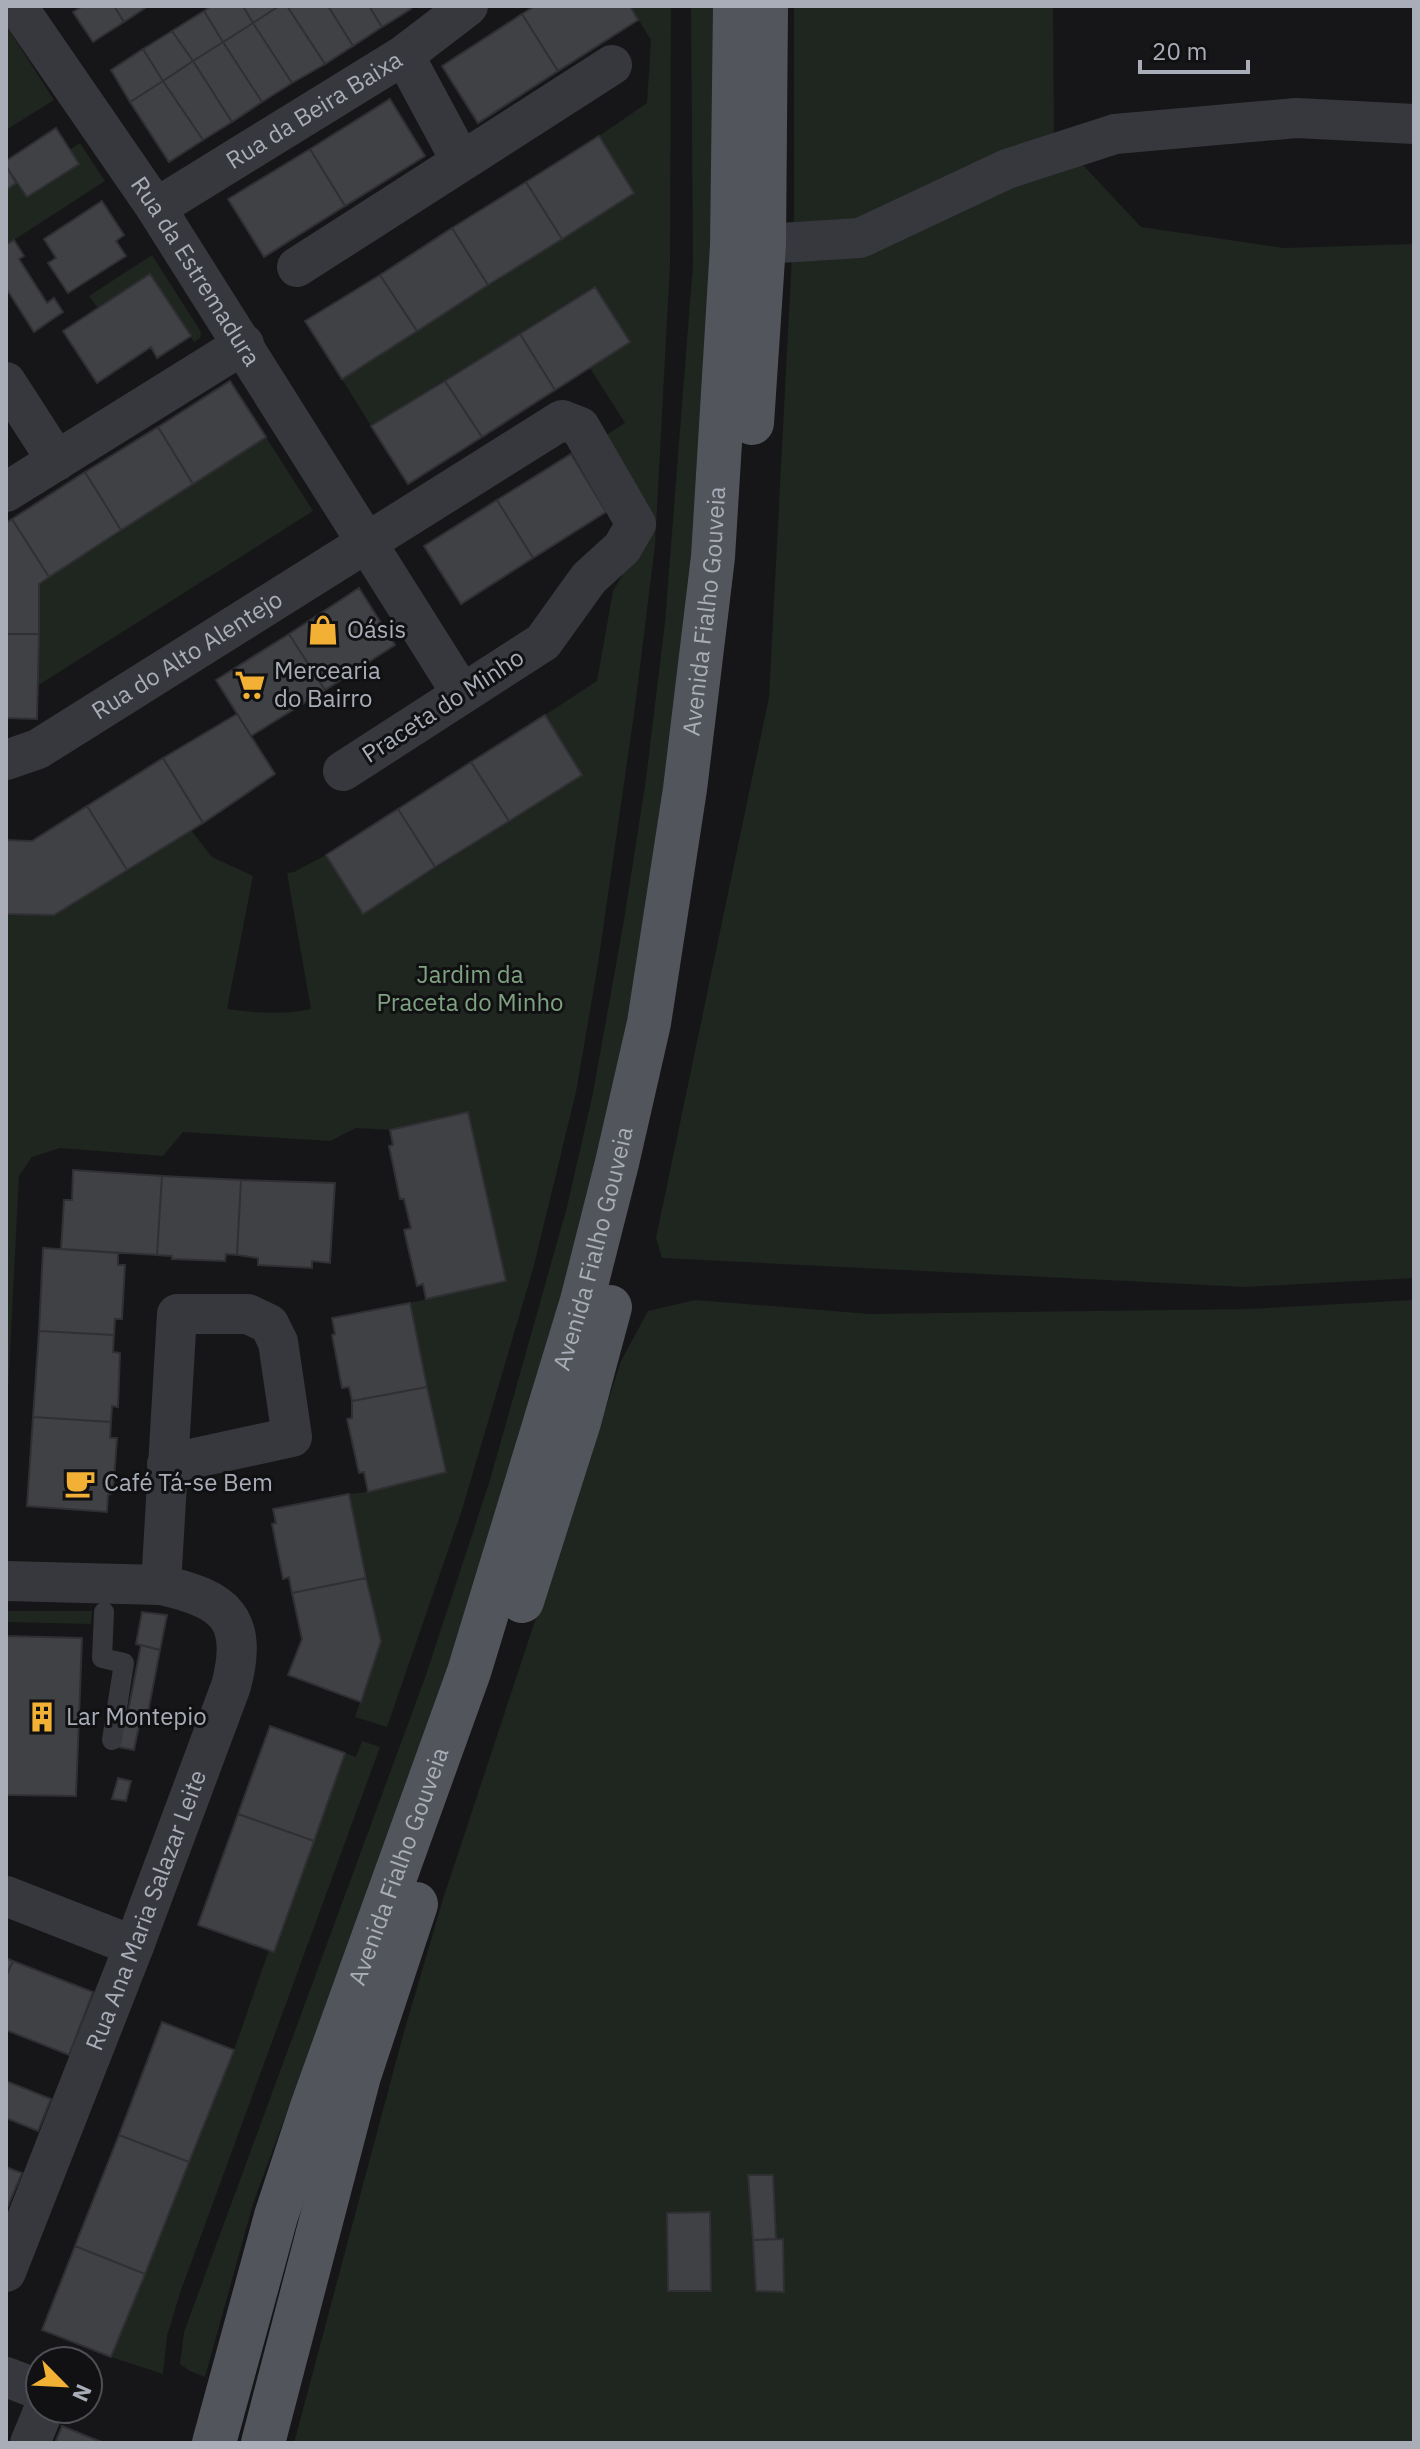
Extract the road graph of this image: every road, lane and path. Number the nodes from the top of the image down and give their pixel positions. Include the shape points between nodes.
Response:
1 (17, 6) edge
2 (468, 6) edge
3 (735, 6) edge
4 (766, 6) edge
5 (404, 55) junction
6 (612, 65) dead end
7 (1414, 124) edge
8 (461, 161) junction
9 (156, 208) junction
10 (764, 244) junction
11 (297, 267) dead end
12 (244, 344) junction
13 (6, 382) edge
14 (57, 461) junction
15 (6, 492) edge
16 (366, 544) junction
17 (543, 642) joint
18 (462, 694) junction
19 (6, 760) edge
20 (343, 771) dead end
21 (167, 1464) dead end
22 (6, 1581) edge
23 (161, 1585) junction
24 (104, 1612) dead end
25 (112, 1740) dead end
26 (6, 1896) edge
27 (134, 1946) junction
28 (6, 2272) edge
29 (214, 2443) edge
30 (263, 2443) edge

1 - 9 street, Rua da Estremadura
2 - 5 street, Rua da Beira Baixa
3 - 29 main road, Avenida Fialho Gouveia via 732,246 713,557 649,1023 582,1301 469,1672 312,2107 276,2216
4 - 10 main road, Avenida Fialho Gouveia
5 - 8 street
5 - 9 street, Rua da Beira Baixa
6 - 8 street
7 - 10 street via 1297,118 1115,134 1007,169 860,238
8 - 11 street
9 - 12 street, Rua da Estremadura
10 - 30 main road, Avenida Fialho Gouveia via 747,496 721,740 685,976 643,1183 579,1422 359,2076
12 - 14 street
12 - 16 street, Rua da Estremadura
13 - 14 street
14 - 15 street
16 - 17 street, Rua do Alto Alentejo via 562,420 580,427 636,524
16 - 18 street, Rua da Estremadura
16 - 19 street, Rua do Alto Alentejo via 38,749
17 - 18 street, Praceta do Minho
18 - 20 street, Praceta do Minho
21 - 23 street
22 - 23 street, Rua Ana Maria Salazar Leite
23 - 27 street, Rua Ana Maria Salazar Leite via 210,1600 226,1614 238,1637 237,1664
24 - 25 lane via 102,1658 124,1663
26 - 27 street
27 - 28 street, Rua Ana Maria Salazar Leite

